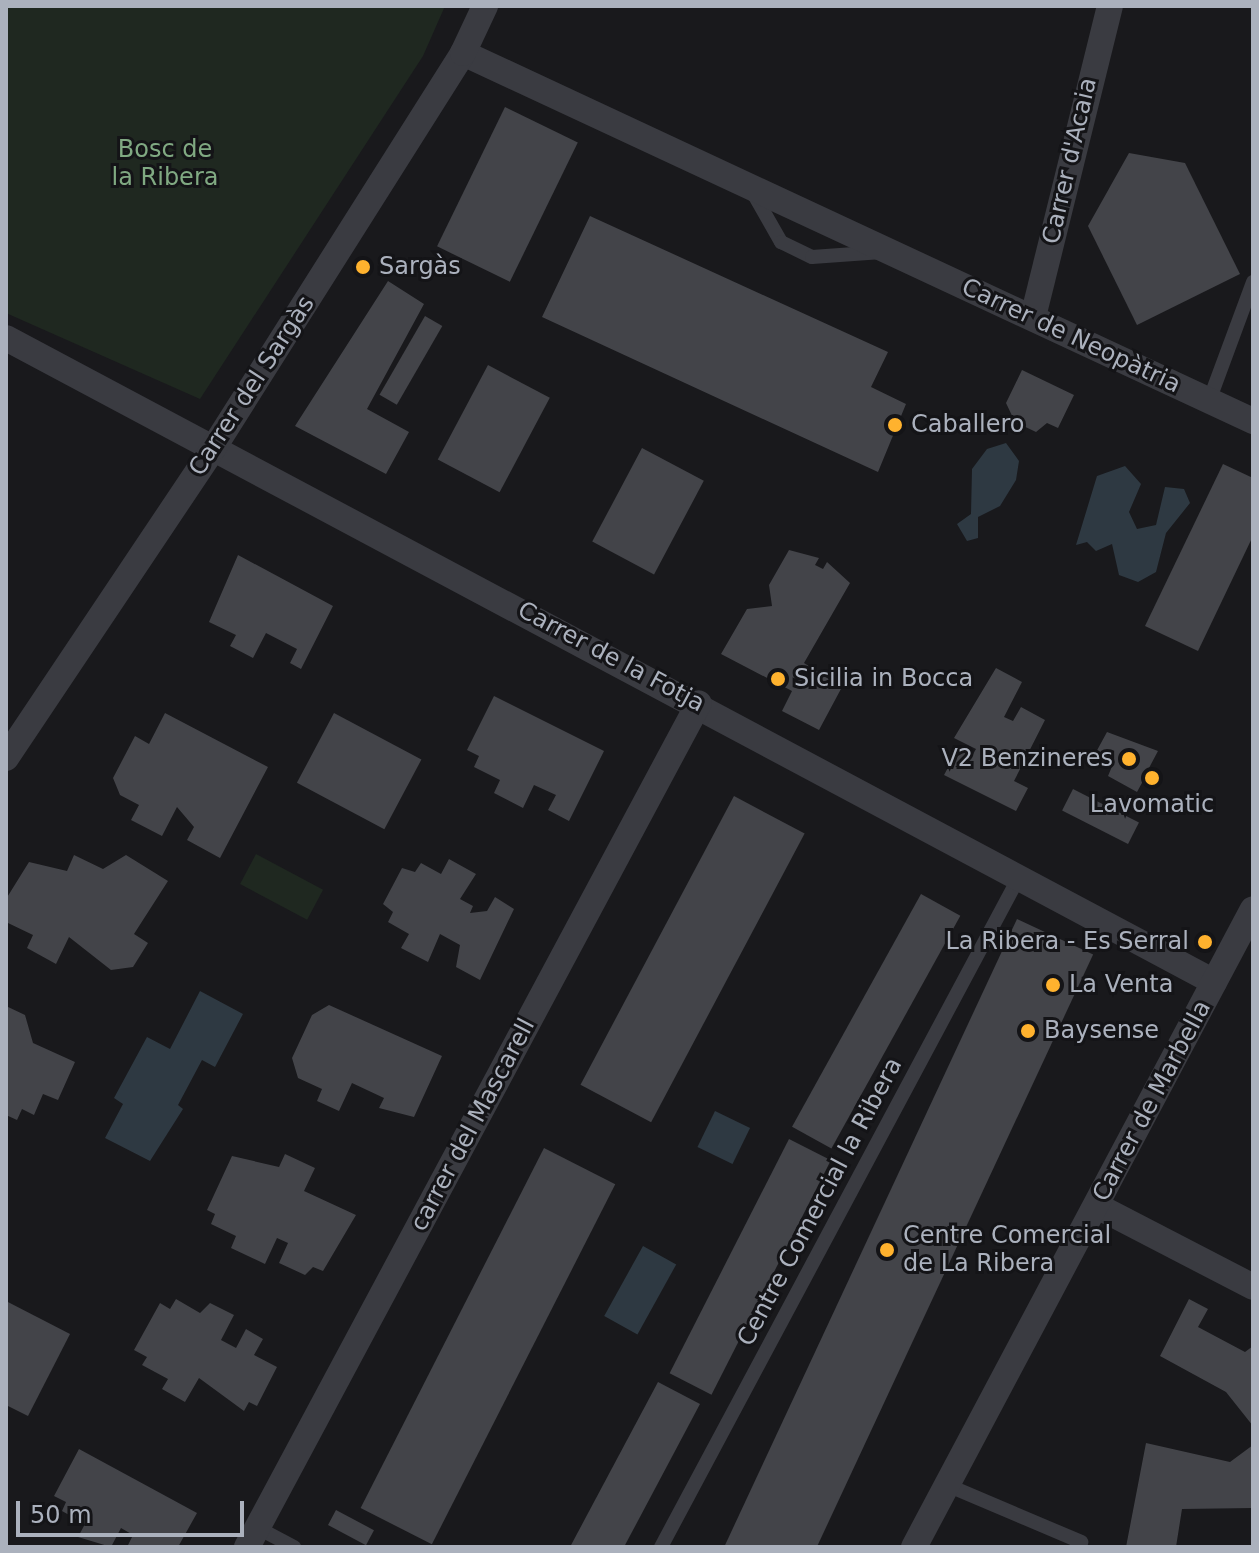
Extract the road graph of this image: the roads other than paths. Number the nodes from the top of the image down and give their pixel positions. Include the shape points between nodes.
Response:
1 (485, 6) edge
2 (1110, 6) edge
3 (463, 53) junction
4 (749, 186) junction
5 (890, 251) junction
6 (1253, 282) edge
7 (1033, 317) junction
8 (6, 338) edge
9 (1209, 401) junction
10 (1253, 421) edge
11 (214, 447) junction
12 (699, 703) junction
13 (6, 758) edge
14 (1019, 877) junction
15 (1253, 909) edge
16 (1214, 982) junction
17 (1097, 1206) junction
18 (1253, 1287) edge
19 (947, 1485) junction
20 (252, 1538) edge
21 (1081, 1542) dead end
22 (294, 1547) edge
23 (661, 1547) edge
24 (914, 1547) edge

1 - 3 street, Carrer del Sargàs
2 - 7 street, Carrer d'Acaia
3 - 4 street, Carrer de Neopàtria
3 - 11 street, Carrer del Sargàs
4 - 5 street, Carrer de Neopàtria
4 - 5 lane, Carrer de Neopàtria via 781,242 812,257
5 - 7 street, Carrer de Neopàtria
6 - 9 lane
7 - 9 street, Carrer de Neopàtria
8 - 11 street, Carrer de la Fotja
9 - 10 street, Carrer de Neopàtria
11 - 12 street, Carrer de la Fotja
11 - 13 street, Carrer del Sargàs
12 - 14 street, Carrer de la Fotja
12 - 20 street, carrer del Mascarell
14 - 16 street, Carrer de la Fotja
14 - 23 lane, Centre Comercial la Ribera
15 - 16 street, Carrer de Marbella
16 - 17 street, Carrer de Marbella
17 - 18 street via 1200,1246
17 - 19 street, Carrer de Marbella
19 - 21 lane
19 - 24 street, Carrer de Marbella
20 - 22 lane

